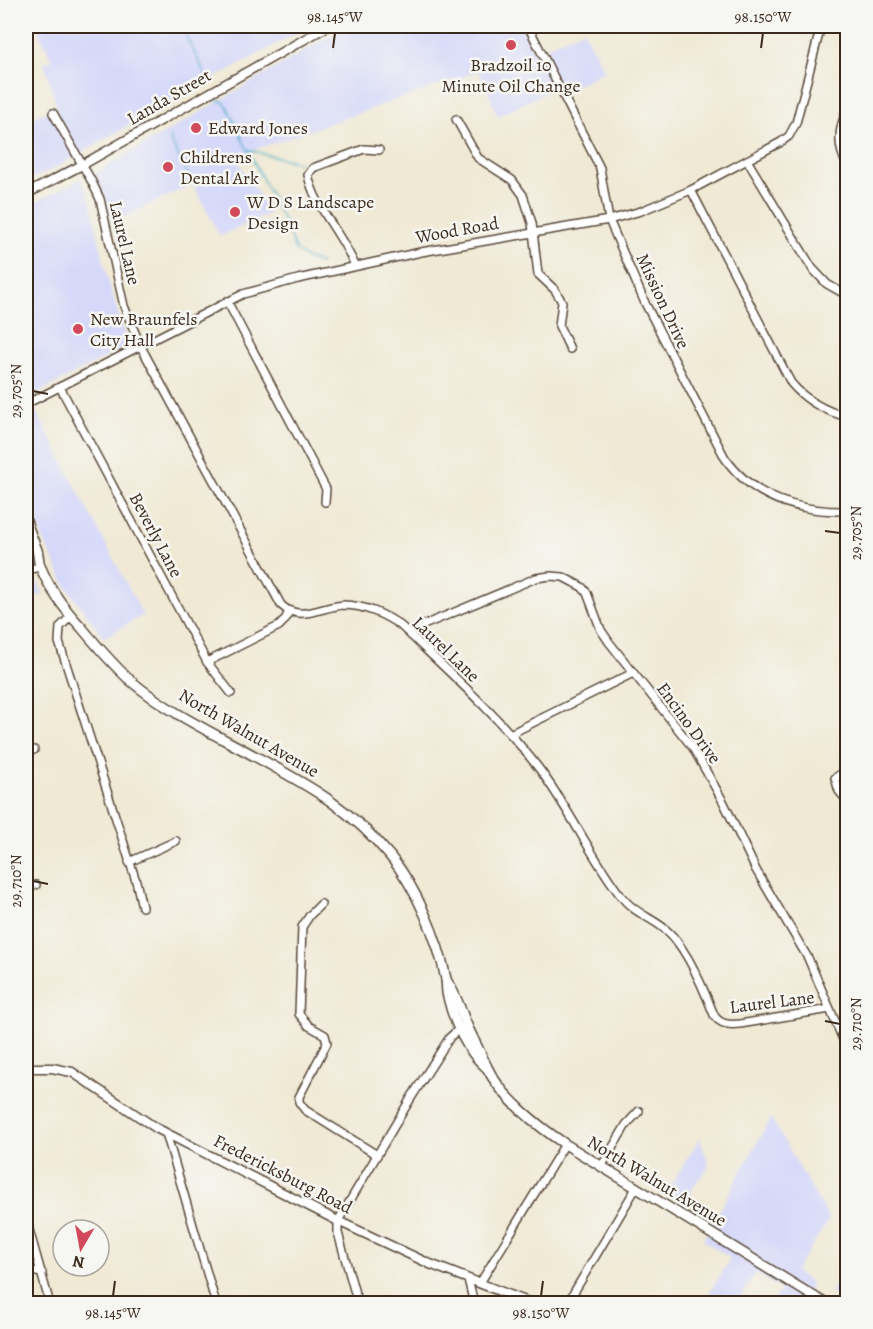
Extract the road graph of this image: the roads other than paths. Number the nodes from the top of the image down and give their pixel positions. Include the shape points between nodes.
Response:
1 (328, 26) edge
2 (528, 26) edge
3 (821, 26) edge
4 (848, 108) edge
5 (53, 113) dead end
6 (456, 118) dead end
7 (379, 150) dead end
8 (747, 160) junction
9 (82, 165) junction
10 (848, 166) edge
11 (691, 190) junction
12 (26, 194) edge
13 (609, 220) junction
14 (531, 232) junction
15 (355, 266) junction
16 (848, 296) edge
17 (226, 301) junction
18 (140, 345) junction
19 (570, 350) dead end
20 (60, 387) junction
21 (26, 404) edge
22 (848, 417) edge
23 (325, 502) dead end
24 (848, 511) edge
25 (26, 521) edge
26 (40, 567) junction
27 (26, 570) edge
28 (289, 611) junction
29 (71, 616) junction
30 (410, 634) junction
31 (207, 663) junction
32 (633, 673) junction
33 (231, 693) dead end
34 (510, 734) junction
35 (34, 750) dead end
36 (26, 751) edge
37 (848, 769) edge
38 (848, 802) edge
39 (176, 841) dead end
40 (129, 862) junction
41 (36, 885) dead end
42 (26, 887) edge
43 (321, 904) dead end
44 (142, 907) dead end
45 (446, 980) junction
46 (830, 1009) junction
47 (459, 1028) junction
48 (848, 1051) edge
49 (26, 1068) edge
50 (487, 1068) junction
51 (639, 1111) dead end
52 (166, 1133) junction
53 (564, 1144) junction
54 (377, 1155) junction
55 (601, 1167) junction
56 (636, 1188) junction
57 (26, 1219) edge
58 (338, 1221) junction
59 (26, 1269) edge
60 (42, 1273) junction
61 (468, 1279) junction
62 (480, 1283) junction
63 (50, 1304) edge
64 (216, 1304) edge
65 (358, 1304) edge
66 (474, 1304) edge
67 (533, 1304) edge
68 (567, 1304) edge
69 (826, 1304) edge

1 - 9 street, Landa Street
2 - 13 street, Mission Drive via 600,168
3 - 8 street, Wood Road via 794,128 782,142
4 - 10 street via 839,137
5 - 9 street, Laurel Lane
6 - 14 street via 478,158 518,186 532,223
7 - 15 street via 364,149 313,168 308,175
8 - 11 street, Wood Road
8 - 16 street via 812,268 827,284
9 - 12 street, Landa Street
9 - 18 street, Laurel Lane via 100,199 124,306
11 - 13 street, Wood Road
11 - 22 street via 791,383 820,408
13 - 14 street, Wood Road
13 - 24 street, Mission Drive via 645,303 730,466 752,485 789,505
14 - 15 street, Wood Road
14 - 19 street via 538,274 562,302 559,326
15 - 17 street, Wood Road via 273,285
17 - 18 street, Wood Road
17 - 23 street via 326,489
18 - 20 street, Wood Road
18 - 28 street, Laurel Lane via 277,599
20 - 21 street, Wood Road
20 - 31 street, Beverly Lane
25 - 26 main road, North Walnut Avenue
26 - 27 street
26 - 29 main road, North Walnut Avenue
28 - 30 street, Laurel Lane via 304,614 355,606 389,618
28 - 31 street via 279,626
29 - 40 street via 60,627 59,642
29 - 45 main road, North Walnut Avenue via 120,670 147,692 310,786 359,823 392,858 409,884 430,928
30 - 32 street, Encino Drive via 536,578 563,577 587,593 601,630
30 - 34 street, Laurel Lane
31 - 33 street, Beverly Lane
32 - 34 street
32 - 46 street, Encino Drive via 700,759 756,870 808,958
34 - 46 street, Laurel Lane via 552,787 621,896 676,941 716,1019 734,1025
35 - 36 street
37 - 38 street via 835,778
39 - 40 street
40 - 44 street
41 - 42 street
43 - 54 street via 302,927 299,1014 324,1035 327,1043 299,1102 305,1110
45 - 47 main road, North Walnut Avenue
45 - 50 main road, North Walnut Avenue via 456,994
46 - 48 street, Encino Drive
47 - 50 main road, North Walnut Avenue via 473,1055
47 - 54 street
49 - 52 street, Fredericksburg Road via 72,1072
50 - 53 main road, North Walnut Avenue via 521,1110
51 - 55 street
52 - 58 street, Fredericksburg Road
52 - 64 street
53 - 55 main road, North Walnut Avenue
53 - 62 street
54 - 58 street
55 - 56 main road, North Walnut Avenue
56 - 68 street
56 - 69 main road, North Walnut Avenue
57 - 60 street
58 - 61 street, Fredericksburg Road
58 - 65 street
59 - 60 street
60 - 63 street
61 - 62 street, Fredericksburg Road
61 - 66 street
62 - 67 street, Fredericksburg Road

